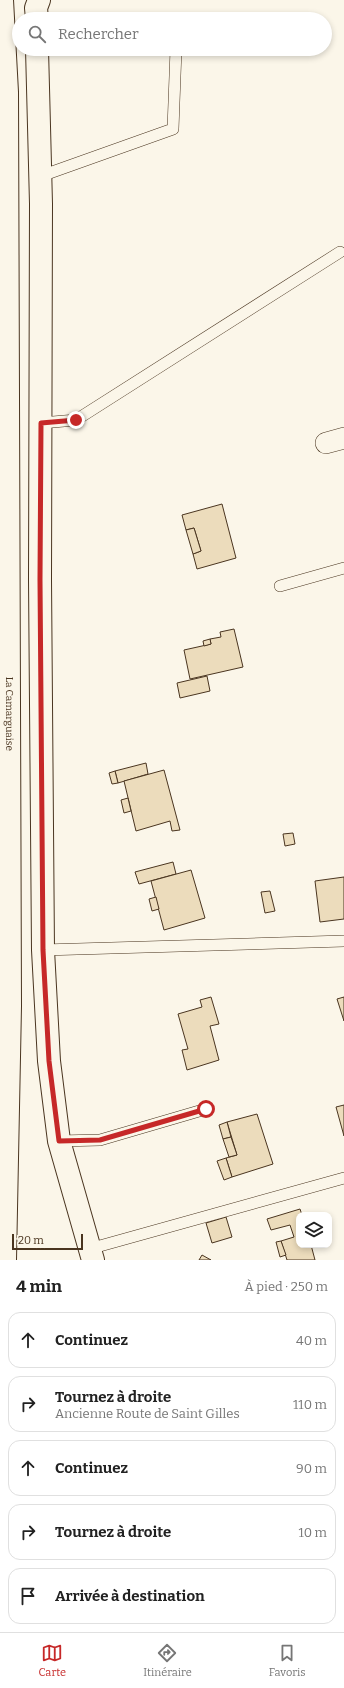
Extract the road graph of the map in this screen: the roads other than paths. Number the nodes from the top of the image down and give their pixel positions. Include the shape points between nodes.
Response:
1 (2, 0) edge
2 (38, 0) edge
3 (36, 12) edge
4 (37, 56) edge
5 (176, 56) edge
6 (41, 176) junction
7 (340, 252) dead end
8 (41, 423) junction
9 (344, 568) edge
10 (280, 586) dead end
11 (344, 941) edge
12 (43, 950) junction
13 (206, 1109) dead end
14 (59, 1141) junction
15 (344, 1178) edge
16 (91, 1255) edge
17 (5, 1260) edge

1 - 17 main road, La Camarguaise via 7,100 10,982
2 - 3 main road
4 - 6 main road
5 - 6 lane via 172,129
6 - 8 main road
7 - 8 lane via 76,420
8 - 12 main road
9 - 10 lane
11 - 12 lane
12 - 14 main road via 49,1061
13 - 14 lane via 100,1140
14 - 16 main road
15 - 16 lane

